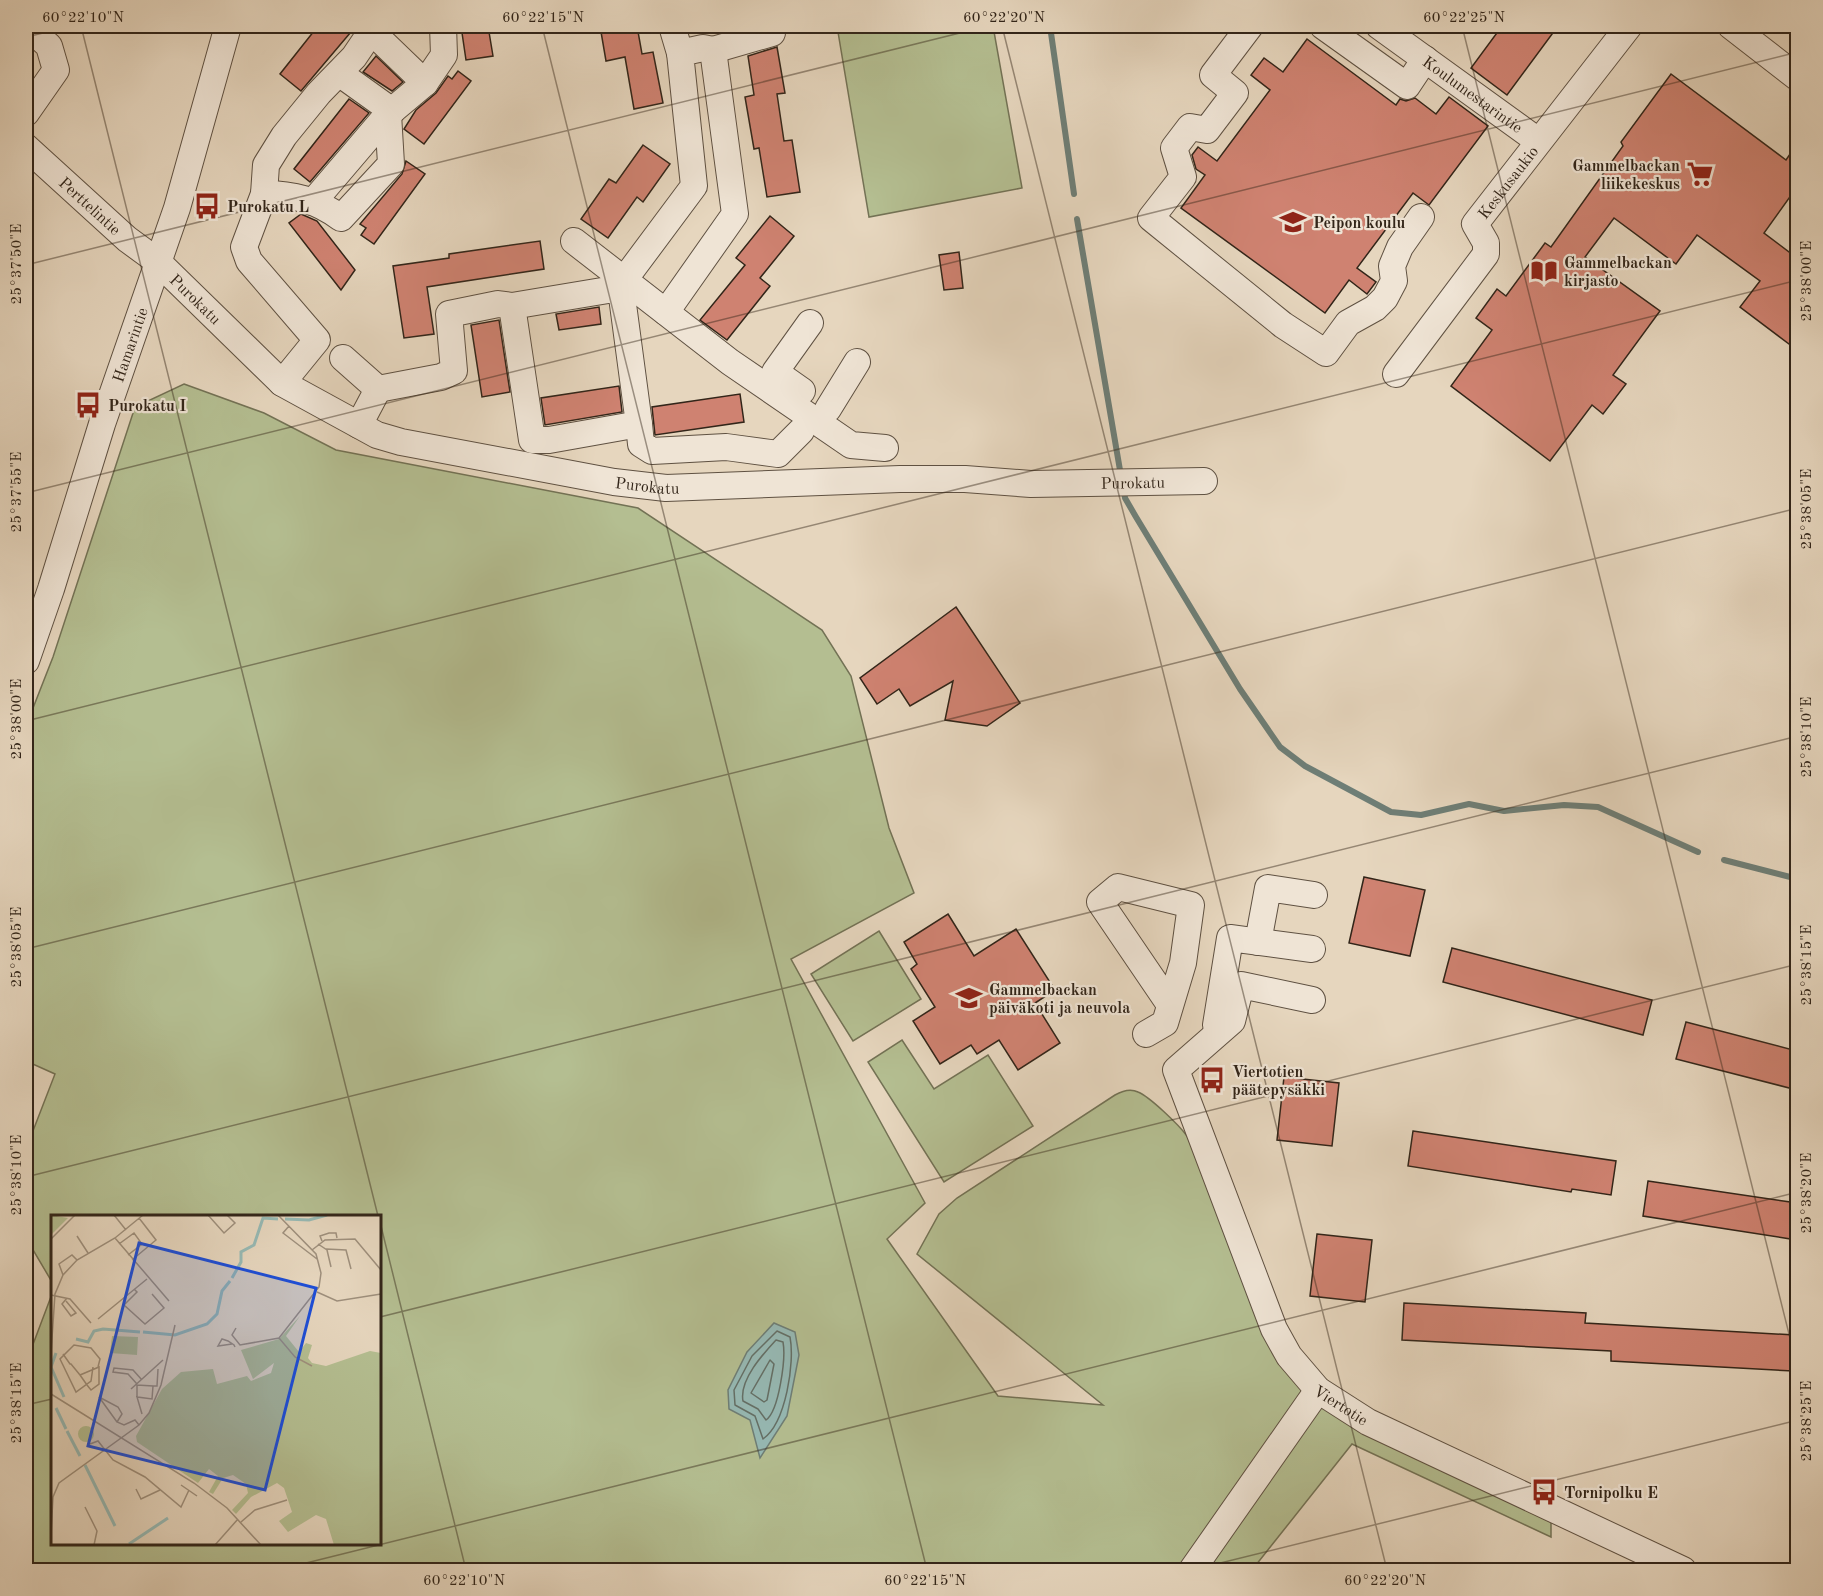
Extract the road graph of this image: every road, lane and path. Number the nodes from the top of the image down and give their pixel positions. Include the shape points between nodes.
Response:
1 (27, 26) edge
2 (228, 26) edge
3 (443, 26) edge
4 (672, 26) edge
5 (1250, 26) edge
6 (1323, 26) edge
7 (1379, 26) edge
8 (1629, 26) edge
9 (1731, 26) edge
10 (373, 28) edge
11 (772, 33) dead end
12 (712, 50) junction
13 (680, 53) junction
14 (1425, 59) junction
15 (339, 73) junction
16 (1797, 78) edge
17 (425, 83) junction
18 (390, 113) junction
19 (26, 114) edge
20 (1538, 141) junction
21 (26, 147) edge
22 (264, 194) junction
23 (314, 202) junction
24 (1420, 217) dead end
25 (574, 241) dead end
26 (157, 261) junction
27 (624, 280) junction
28 (512, 306) junction
29 (666, 312) junction
30 (810, 322) dead end
31 (343, 358) dead end
32 (857, 362) dead end
33 (1396, 374) dead end
34 (282, 383) junction
35 (378, 389) junction
36 (828, 409) junction
37 (639, 424) junction
38 (359, 426) junction
39 (801, 431) dead end
40 (885, 448) junction
41 (778, 454) junction
42 (900, 479) junction
43 (1204, 481) dead end
44 (777, 484) junction
45 (26, 661) edge
46 (1314, 895) dead end
47 (1257, 942) junction
48 (1312, 949) dead end
49 (1312, 1000) dead end
50 (1170, 1005) junction
51 (1146, 1034) dead end
52 (1214, 1037) junction
53 (1318, 1390) junction
54 (1192, 1570) edge
55 (1683, 1570) edge

1 - 19 street via 49,46 56,70
2 - 26 street, Hamarintie via 177,208
3 - 17 street via 444,55
4 - 13 street
5 - 24 street via 1213,75 1235,93 1207,130 1190,126 1174,148 1183,177 1151,218 1283,325 1326,353 1348,323 1385,298 1394,281 1392,266 1400,247
6 - 14 street via 1407,86
7 - 14 street, Koulumestarintie
8 - 20 street, Keskusaukio
9 - 16 street
10 - 15 street
10 - 17 street
11 - 12 street
12 - 13 street
12 - 29 street via 735,214
13 - 27 street via 694,186
14 - 20 street, Koulumestarintie
15 - 18 street
15 - 22 street via 284,136 266,165
17 - 18 street
18 - 23 street
18 - 23 street via 391,164 341,218
20 - 33 street, Keskusaukio via 1475,224 1486,243 1486,254
21 - 26 street, Perttelintie
22 - 23 street
22 - 34 street via 244,247 249,261 317,340
25 - 27 street
26 - 34 street, Purokatu
26 - 45 street, Hamarintie
27 - 29 street
28 - 35 street via 498,304 449,314 454,371
28 - 37 street via 614,289 622,297
28 - 37 street via 532,440
29 - 40 street via 730,362 851,445
30 - 36 street via 775,372
31 - 35 street
32 - 36 street
34 - 38 street, Purokatu
35 - 38 street
36 - 40 street
37 - 41 street via 641,444 652,451 726,447
38 - 44 street, Purokatu via 401,442 614,482 666,488
39 - 41 street
40 - 42 street via 898,466
41 - 44 street
42 - 43 street, Purokatu via 1031,484
42 - 44 street, Purokatu
46 - 47 street via 1268,888
47 - 48 street
47 - 52 street via 1230,938
49 - 52 street via 1242,985 1232,1022
50 - 50 street via 1184,963 1191,905 1118,887 1100,902
50 - 51 street via 1165,1023
52 - 53 street, Viertotie via 1176,1070 1274,1329 1289,1356
53 - 54 street
53 - 55 street, Viertotie via 1368,1422

